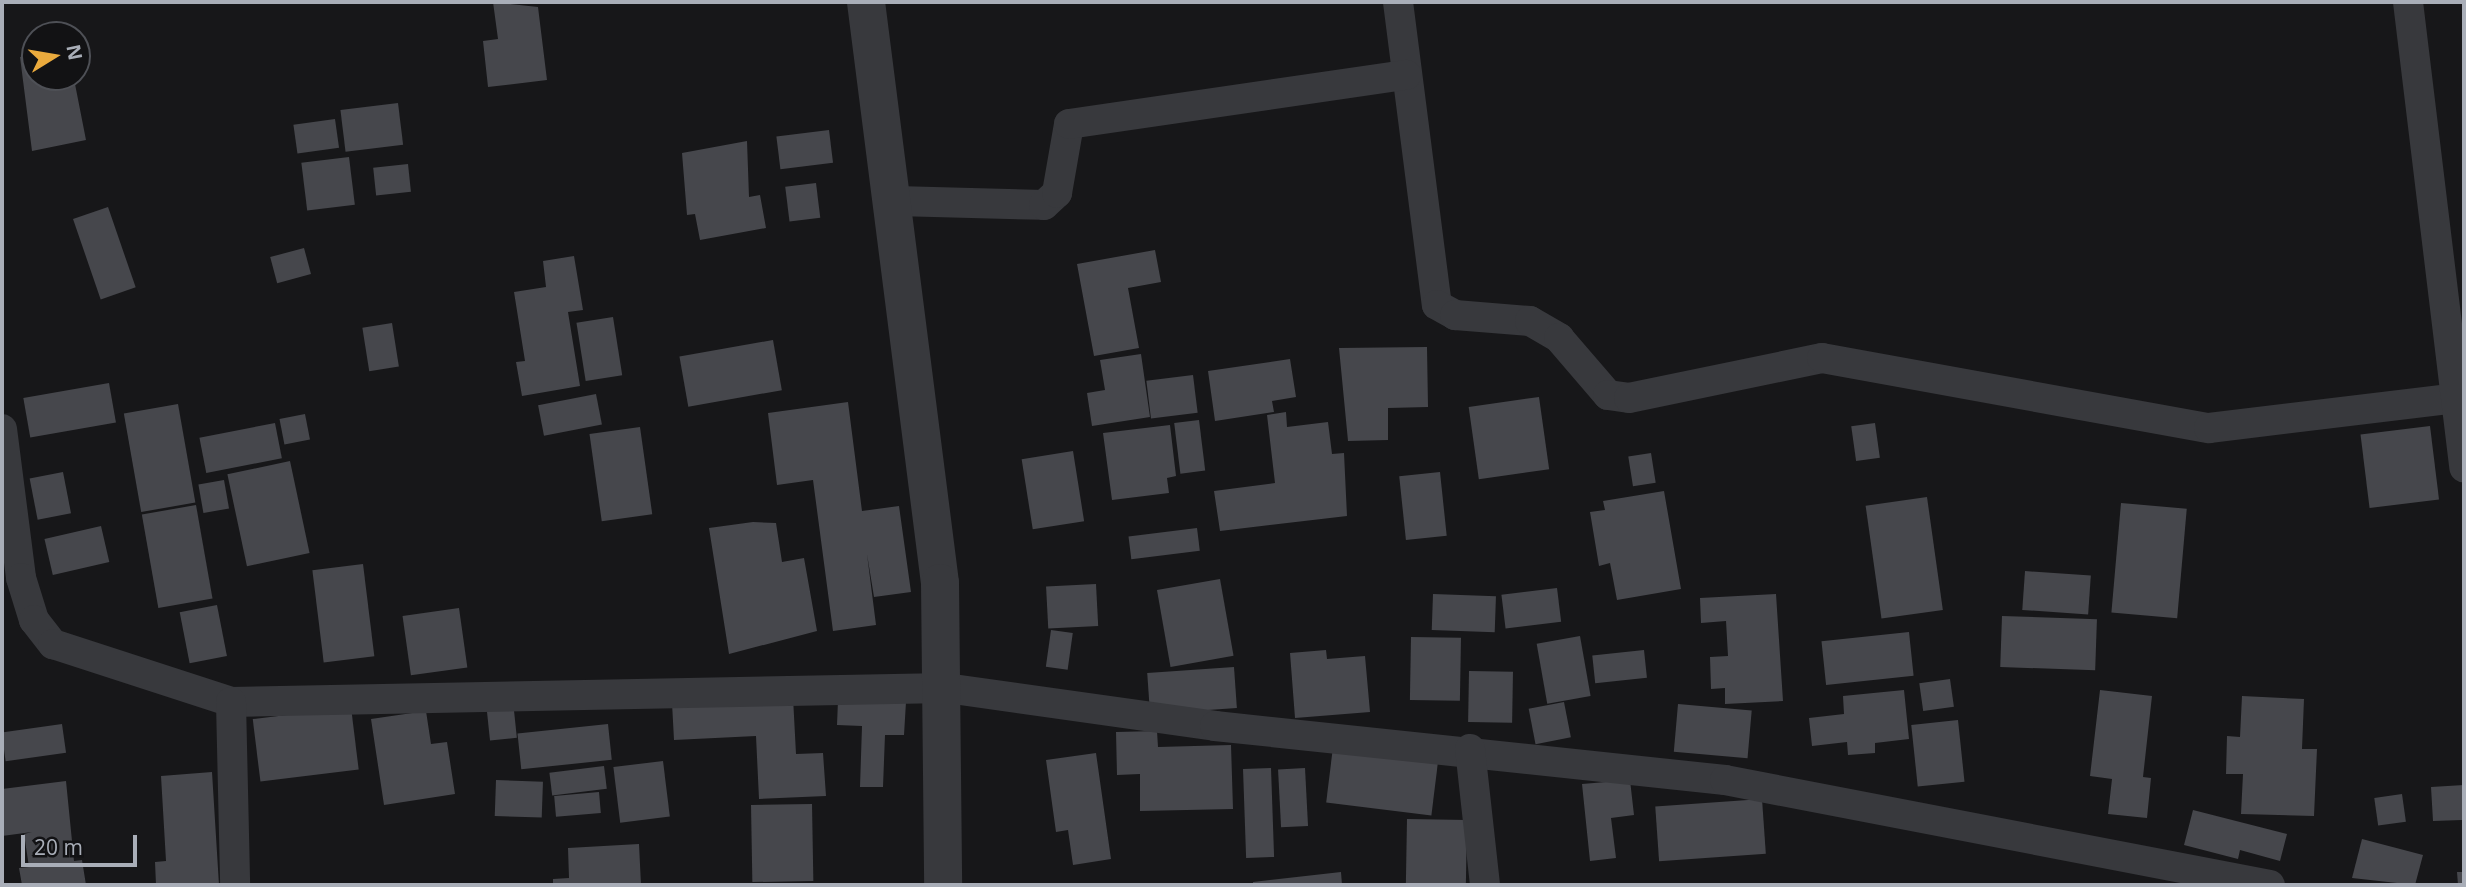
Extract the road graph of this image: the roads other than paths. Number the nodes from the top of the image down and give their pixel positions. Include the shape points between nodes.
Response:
1 (866, 2) edge
2 (1398, 2) edge
3 (2407, 2) edge
4 (1406, 75) junction
5 (896, 201) junction
6 (2456, 398) junction
7 (2, 429) edge
8 (2464, 468) edge
9 (946, 688) junction
10 (231, 702) junction
11 (1470, 749) junction
12 (2187, 876) edge
13 (235, 885) edge
14 (943, 885) edge
15 (1485, 885) edge
16 (2270, 885) edge

1 - 5 street
2 - 4 street
3 - 6 street
4 - 5 street via 1069,124 1057,193 1044,205
4 - 6 street via 1437,305 1455,315 1530,321 1559,338 1608,395 1629,398 1758,367 1822,359 2209,428
5 - 9 street
6 - 8 street
7 - 10 street via 21,578 34,620 53,644
9 - 10 street
9 - 11 street via 1215,726
9 - 14 street
10 - 13 street
11 - 12 street via 1725,780
11 - 15 street
12 - 16 street

